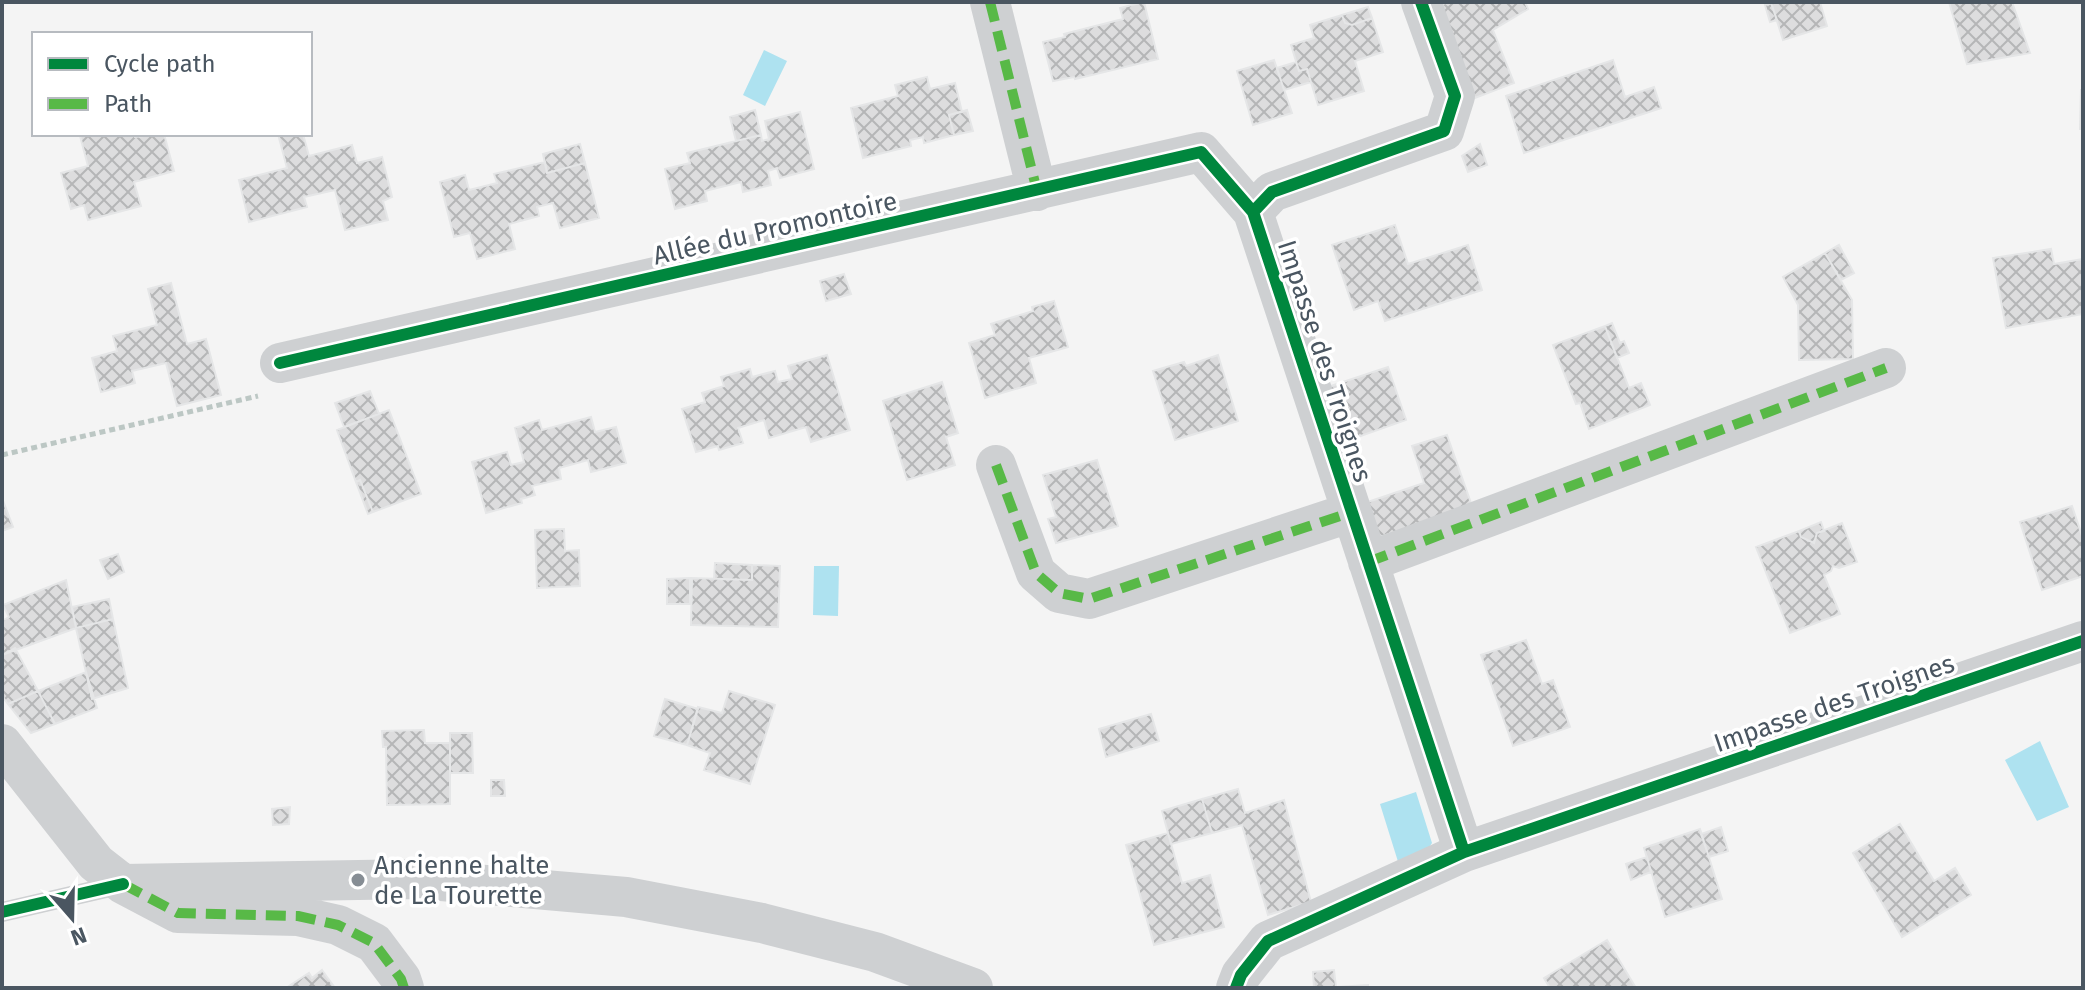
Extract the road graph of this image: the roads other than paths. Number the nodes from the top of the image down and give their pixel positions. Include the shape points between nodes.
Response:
1 (990, 2) edge
2 (1421, 2) edge
3 (1037, 191) junction
4 (1253, 212) junction
5 (280, 363) road end
6 (1886, 368) dead end
7 (996, 465) dead end
8 (1352, 512) junction
9 (1368, 562) junction
10 (2083, 641) edge
11 (2, 744) edge
12 (1464, 852) junction
13 (123, 884) junction
14 (2, 912) edge
15 (404, 988) edge
16 (973, 988) edge
17 (1236, 988) edge

1 - 3 street
2 - 4 street, Impasse des Troignes via 1455,96 1444,131 1272,192
3 - 4 street, Allée du Promontoire via 1201,152
3 - 5 street, Allée du Promontoire
4 - 8 street, Impasse des Troignes
6 - 9 street
7 - 8 street, Impasse des Troignes via 1036,573 1059,593 1089,599
8 - 9 street, Impasse des Troignes
9 - 12 street, Impasse des Troignes
10 - 12 street, Impasse des Troignes
11 - 13 street via 96,863
12 - 17 street, Impasse des Troignes via 1268,941
13 - 14 lane
13 - 15 street via 178,913 298,916 338,925 374,943
13 - 16 street via 418,879 626,897 875,952

